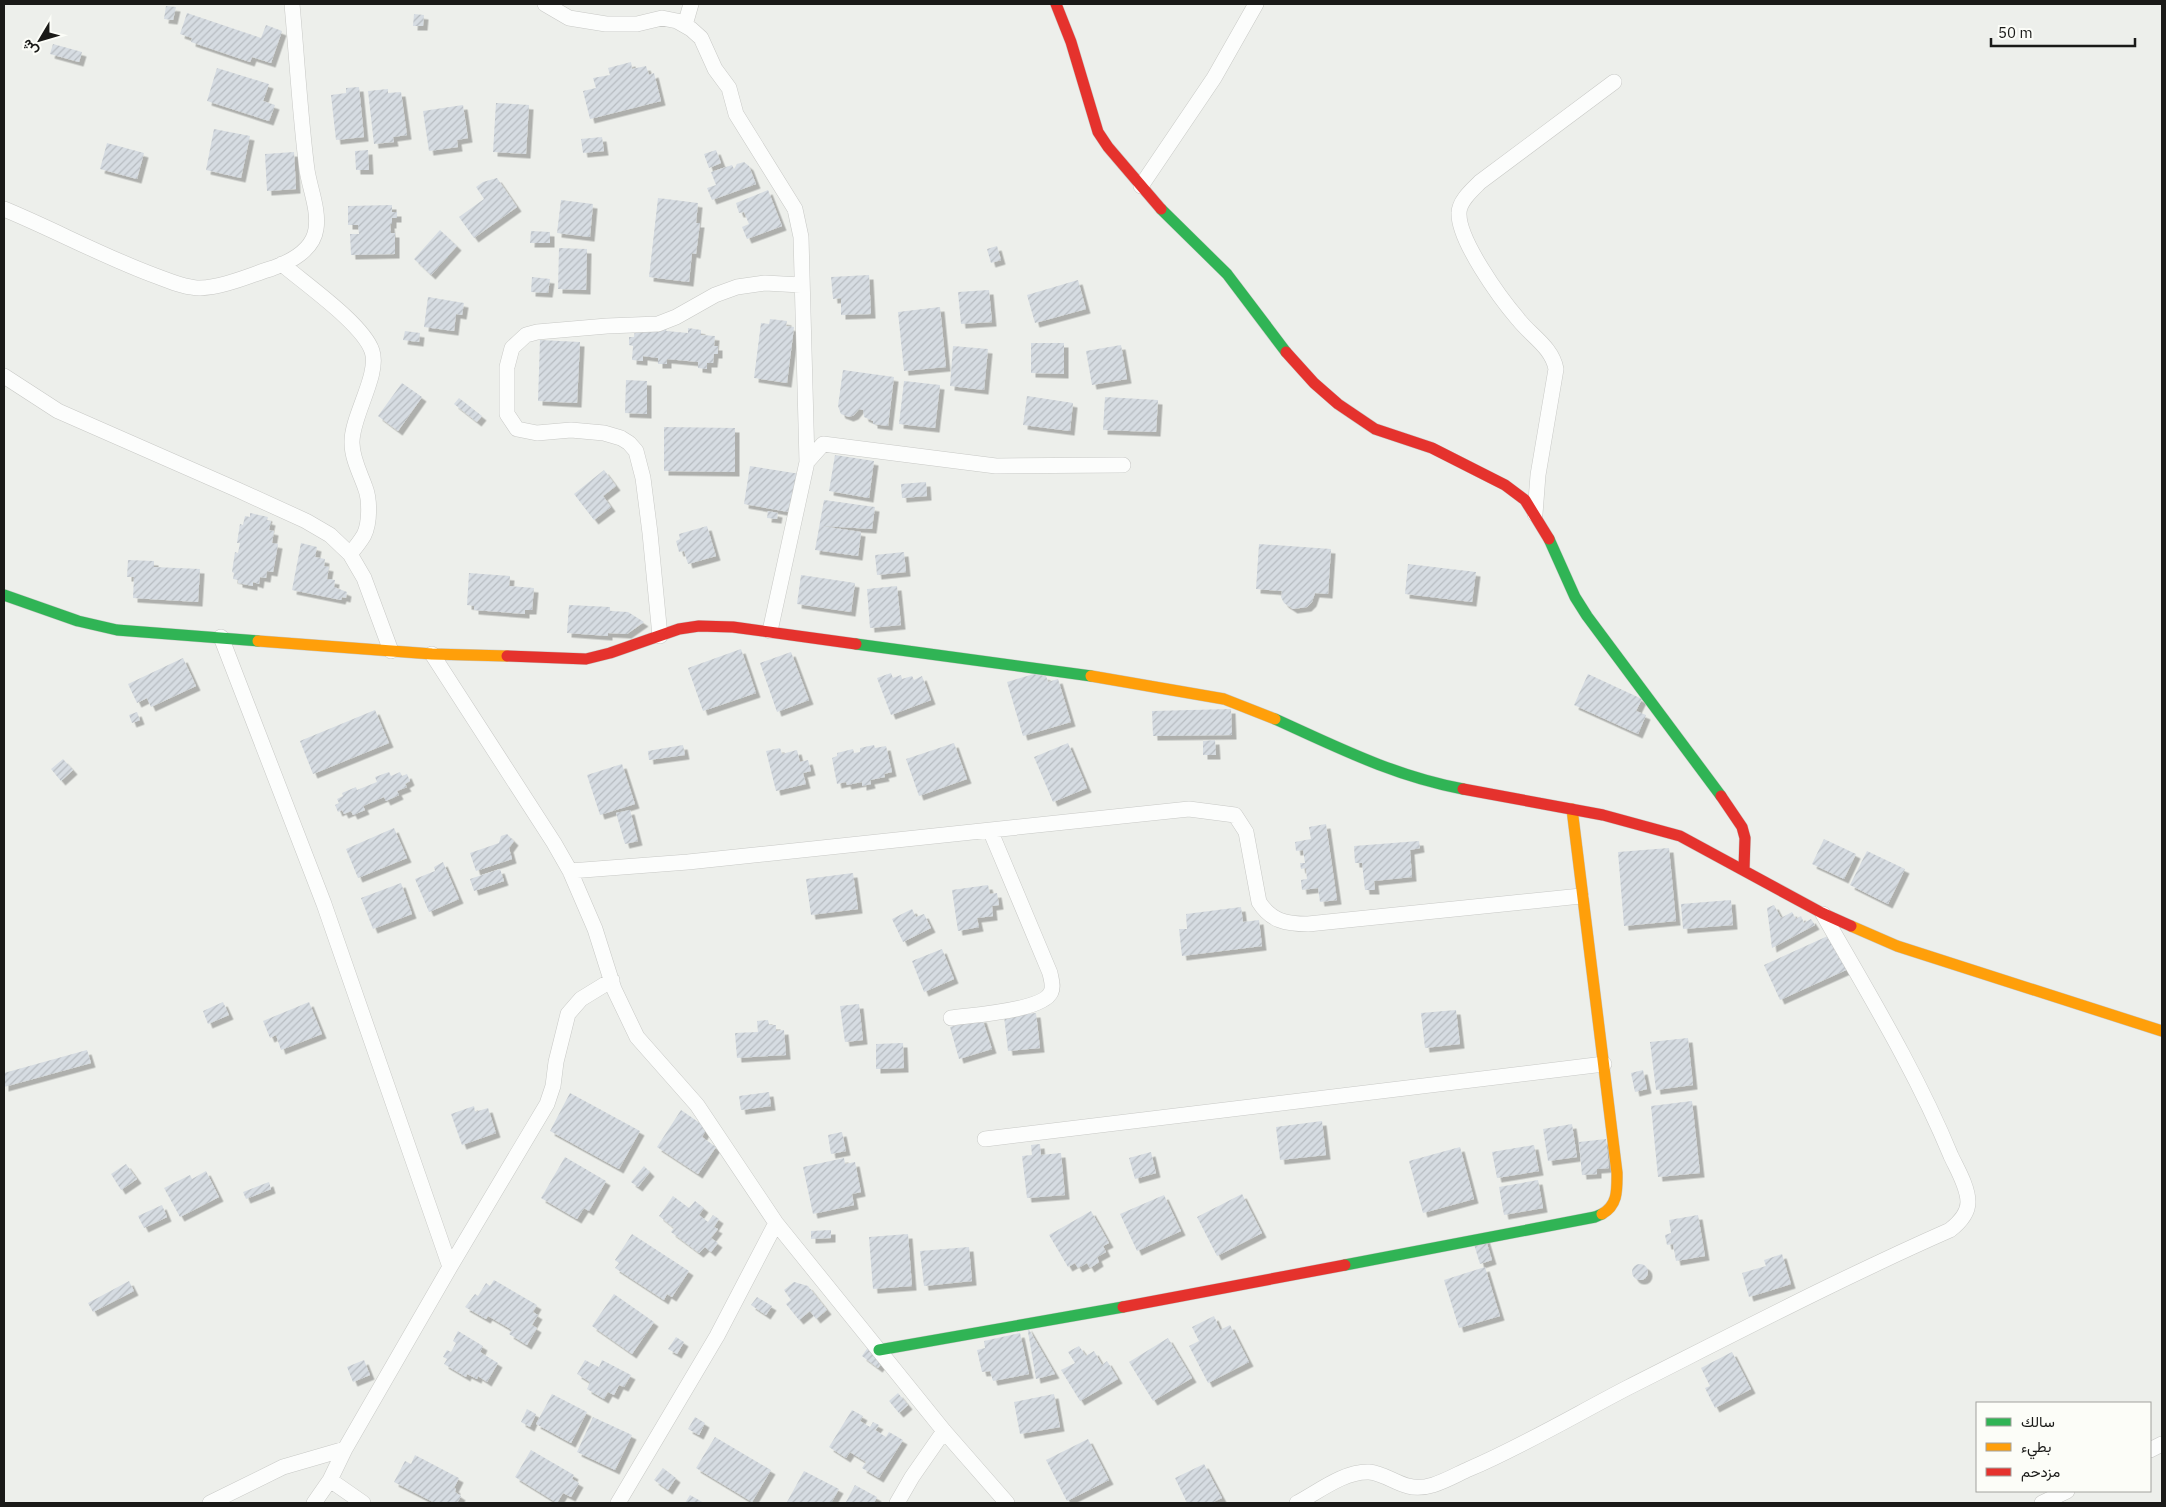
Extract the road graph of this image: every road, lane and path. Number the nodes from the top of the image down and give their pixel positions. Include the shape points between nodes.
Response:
1 (292, 4) edge
2 (545, 4) edge
3 (691, 4) edge
4 (1056, 4) edge
5 (1256, 4) edge
6 (685, 25) junction
7 (1614, 82) dead end
8 (1141, 186) junction
9 (4, 209) edge
10 (282, 264) junction
11 (801, 285) junction
12 (4, 376) edge
13 (807, 462) junction
14 (1123, 465) dead end
15 (1535, 514) junction
16 (350, 554) junction
17 (4, 595) edge
18 (770, 631) junction
19 (660, 636) junction
20 (221, 637) junction
21 (391, 651) junction
22 (432, 654) junction
23 (1572, 810) junction
24 (990, 830) junction
25 (1744, 869) junction
26 (570, 872) junction
27 (1581, 896) junction
28 (1822, 912) junction
29 (612, 980) junction
30 (951, 1018) dead end
31 (2162, 1031) edge
32 (1604, 1064) junction
33 (985, 1139) dead end
34 (776, 1223) junction
35 (450, 1267) junction
36 (879, 1350) junction
37 (944, 1432) junction
38 (345, 1449) junction
39 (330, 1480) junction
40 (2065, 1492) edge
41 (210, 1503) edge
42 (314, 1503) edge
43 (362, 1503) edge
44 (618, 1503) edge
45 (897, 1503) edge
46 (1008, 1503) edge
47 (1297, 1503) edge
48 (2042, 1503) edge

1 - 10 street via 316,230 312,242 302,253
2 - 6 street via 569,18 606,24 637,24 662,18
3 - 6 street
4 - 8 street via 1098,132
5 - 8 street via 1214,78
6 - 11 street via 701,38 715,69 729,88 736,114 796,208 801,237
7 - 15 street via 1480,182 1466,197 1459,212 1462,229 1481,268 1518,320 1554,360 1556,369 1538,475
8 - 15 street via 1227,274 1282,347 1338,404 1375,429 1432,448 1505,485 1525,500
9 - 10 street via 183,286 215,286
10 - 16 street via 336,308 366,339 372,352 371,378 352,442 366,490 368,516 364,534
11 - 13 street
11 - 19 street via 766,283 737,287 658,324 538,332 518,341 509,354 507,414 517,429 537,433 571,430 604,433 621,438 636,451 643,478
12 - 16 street via 58,410 306,521 330,535
13 - 14 street via 823,444 996,466
13 - 18 street
15 - 25 street via 1586,616 1707,775 1742,828 1745,838
16 - 21 street via 364,578
17 - 20 street via 78,621 110,628
18 - 19 street via 702,626
18 - 23 street via 1113,679 1224,699 1406,776
19 - 22 street via 609,655 586,658
20 - 21 street
20 - 35 street via 324,904
21 - 22 street
22 - 26 street
23 - 25 street via 1680,836
23 - 27 street
24 - 26 street
24 - 27 street via 1189,809 1229,813 1235,815 1246,832 1264,910 1287,924
24 - 30 street via 1050,973 1052,989 1048,997 1022,1008
25 - 28 street
26 - 29 street via 595,929
27 - 32 street
28 - 31 street via 1897,946
28 - 47 street via 1903,1052 1945,1142 1968,1202 1966,1213 1958,1224 1472,1468 1430,1486 1418,1488 1383,1475 1360,1473
29 - 34 street via 636,1037 697,1105
29 - 35 street via 581,999 568,1014 547,1104
32 - 33 street
32 - 36 street via 1617,1173 1614,1205 1608,1212 1123,1307
34 - 36 street
34 - 44 street via 717,1336
35 - 38 street
36 - 37 street
37 - 45 street
37 - 46 street
38 - 39 street
38 - 41 street via 283,1467
39 - 42 street
39 - 43 street
40 - 48 street

